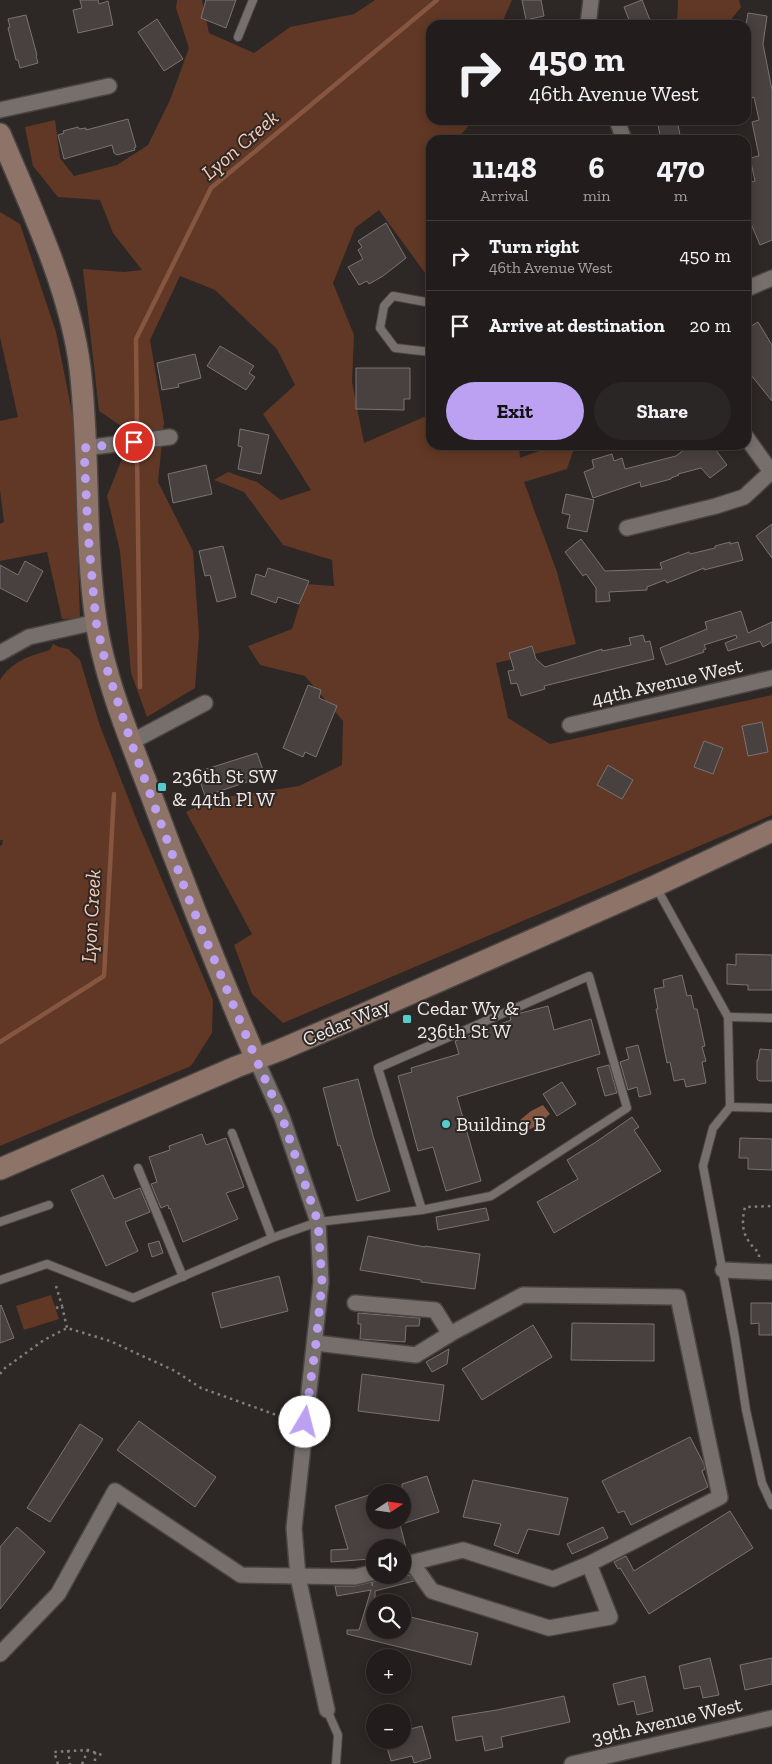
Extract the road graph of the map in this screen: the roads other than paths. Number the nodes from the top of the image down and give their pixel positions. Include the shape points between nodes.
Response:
1 (253, 0) edge
2 (591, 0) edge
3 (589, 20) edge
4 (238, 37) dead end
5 (109, 86) dead end
6 (0, 110) edge
7 (0, 134) edge
8 (772, 278) edge
9 (751, 287) edge
10 (426, 302) edge
11 (426, 351) edge
12 (170, 437) dead end
13 (751, 444) edge
14 (84, 448) junction
15 (772, 473) edge
16 (627, 528) dead end
17 (96, 622) junction
18 (0, 653) edge
19 (772, 678) edge
20 (206, 703) dead end
21 (570, 725) dead end
22 (131, 742) junction
23 (772, 831) edge
24 (655, 886) junction
25 (728, 1017) junction
26 (772, 1018) edge
27 (256, 1059) junction
28 (730, 1107) junction
29 (772, 1108) edge
30 (232, 1133) dead end
31 (138, 1168) dead end
32 (0, 1169) edge
33 (49, 1205) dead end
34 (422, 1210) junction
35 (0, 1222) edge
36 (318, 1222) junction
37 (272, 1238) junction
38 (723, 1270) junction
39 (766, 1272) edge
40 (1, 1276) edge
41 (183, 1277) junction
42 (355, 1303) dead end
43 (450, 1334) junction
44 (316, 1343) junction
45 (772, 1505) edge
46 (411, 1563) edge
47 (589, 1564) junction
48 (411, 1568) edge
49 (366, 1574) edge
50 (298, 1577) junction
51 (0, 1654) edge
52 (327, 1710) joint
53 (772, 1718) edge
54 (336, 1764) edge
55 (572, 1764) edge

1 - 4 lane
2 - 3 street
5 - 6 street
7 - 14 main road via 56,272 71,319 80,367
8 - 9 street
10 - 11 lane via 394,296 384,306 380,328 395,348
12 - 14 street
13 - 15 street
14 - 17 main road
15 - 16 street via 744,497
17 - 18 street via 29,637
17 - 22 main road via 107,669
19 - 21 street, 44th Avenue West
20 - 22 street
22 - 27 main road via 188,897
23 - 24 main road, Cedar Way
24 - 25 lane
24 - 27 main road, Cedar Way
25 - 26 lane
25 - 28 lane
27 - 32 main road, Cedar Way
27 - 36 street via 282,1117
28 - 29 lane
28 - 38 lane via 713,1128 702,1166
30 - 37 lane
31 - 41 lane
33 - 35 lane
34 - 34 lane via 378,1068 590,976 626,1108 491,1196
34 - 36 lane
36 - 37 lane
36 - 44 street via 322,1282
37 - 41 lane
38 - 39 street
38 - 45 lane via 746,1410 762,1483
40 - 41 lane via 47,1264 133,1298
42 - 43 street via 436,1310
43 - 44 street via 416,1354
43 - 47 street via 523,1295 678,1297 720,1498
44 - 50 street via 294,1528
46 - 47 street via 463,1550 553,1579
47 - 48 street via 610,1617 550,1628 432,1590
49 - 50 street
50 - 51 street via 241,1575 115,1491 58,1594
50 - 52 street
52 - 54 lane via 338,1735
53 - 55 street, 39th Avenue West

